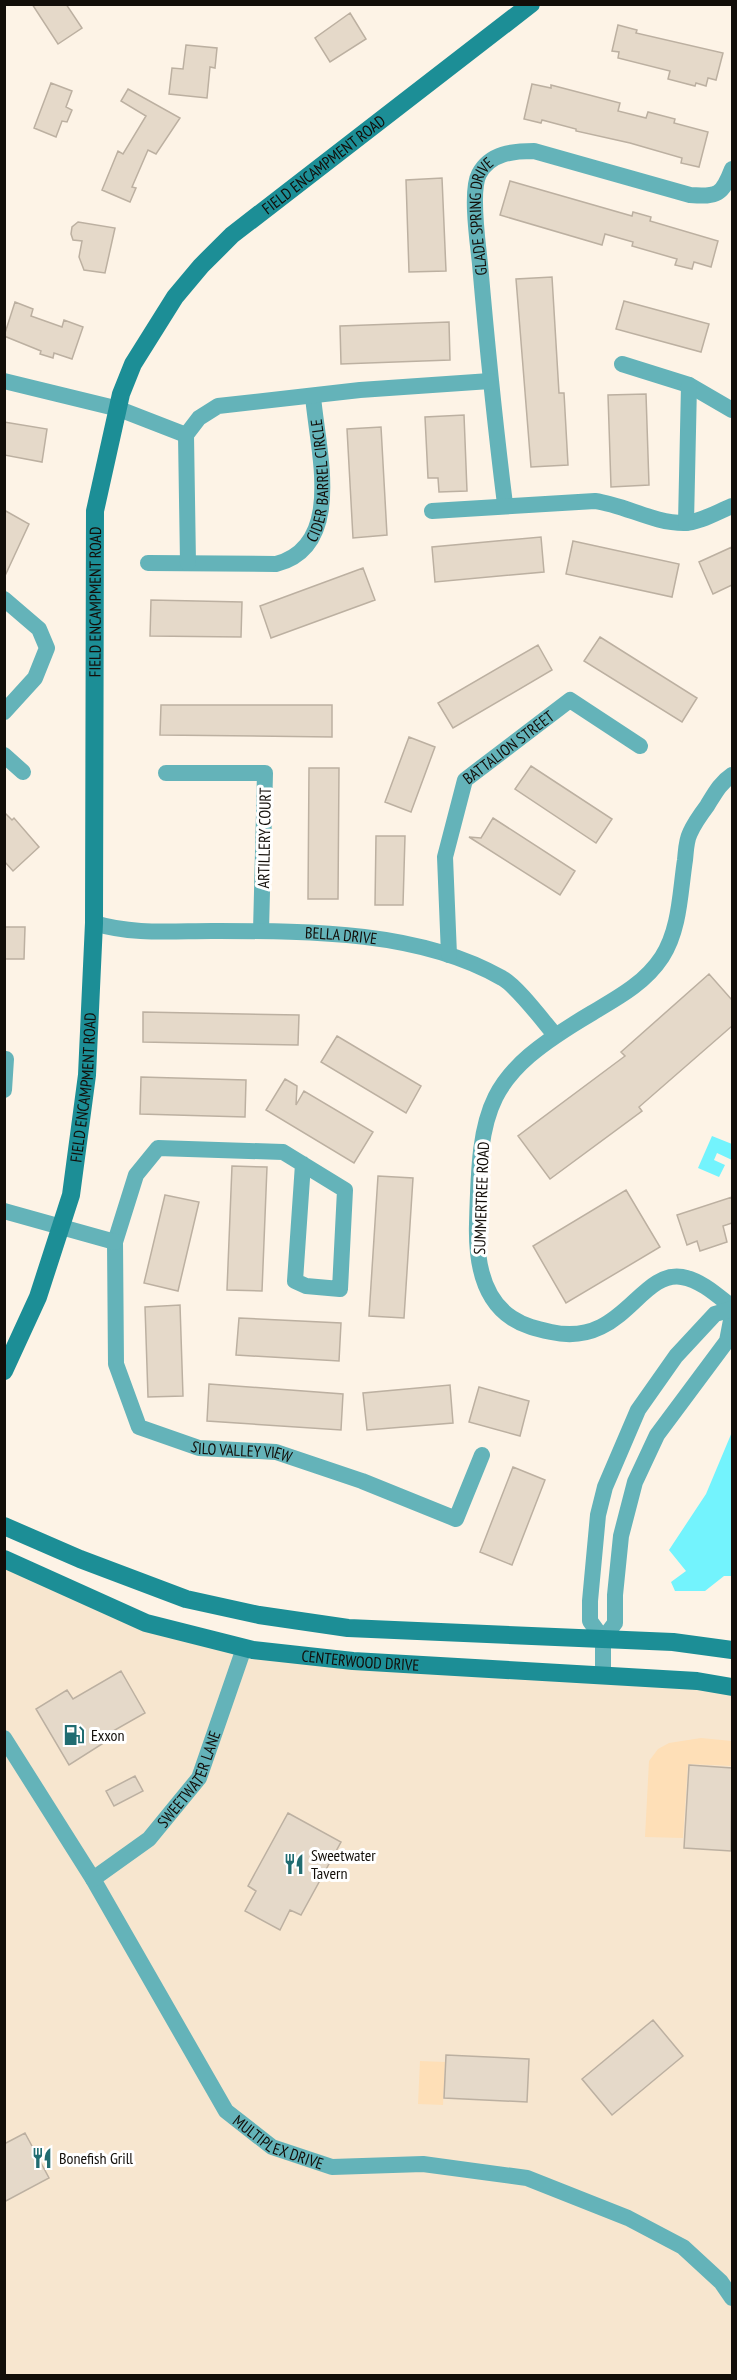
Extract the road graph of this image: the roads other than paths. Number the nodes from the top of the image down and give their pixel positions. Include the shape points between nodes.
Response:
1 (531, 4) edge
2 (732, 169) edge
3 (622, 364) dead end
4 (4, 381) edge
5 (490, 381) junction
6 (689, 385) junction
7 (313, 396) junction
8 (118, 409) junction
9 (732, 410) edge
10 (186, 435) junction
11 (505, 504) junction
12 (732, 506) edge
13 (432, 511) dead end
14 (686, 524) junction
15 (188, 562) junction
16 (148, 563) dead end
17 (4, 599) edge
18 (4, 712) edge
19 (640, 746) dead end
20 (4, 755) edge
21 (23, 772) dead end
22 (166, 773) dead end
23 (732, 775) edge
24 (94, 923) junction
25 (261, 931) junction
26 (448, 955) junction
27 (555, 1035) junction
28 (6, 1059) dead end
29 (4, 1090) edge
30 (303, 1164) junction
31 (4, 1210) edge
32 (60, 1228) junction
33 (115, 1242) junction
34 (732, 1308) edge
35 (732, 1315) edge
36 (4, 1371) edge
37 (483, 1455) dead end
38 (4, 1526) edge
39 (4, 1559) edge
40 (603, 1639) junction
41 (243, 1648) junction
42 (732, 1650) edge
43 (603, 1674) junction
44 (732, 1687) edge
45 (4, 1738) edge
46 (93, 1879) junction
47 (732, 2298) edge

1 - 8 street, FIELD ENCAMPMENT ROAD via 256,215 201,266 152,331 133,364
2 - 5 street, GLADE SPRING DRIVE via 724,188 711,197 690,195 534,151 513,151 492,158 478,175 475,208
3 - 6 street
4 - 8 street
5 - 7 street, CIDER BARREL CIRCLE
5 - 11 street, GLADE SPRING DRIVE
6 - 9 street
6 - 14 street
7 - 10 street, CIDER BARREL CIRCLE via 218,406 199,418
7 - 15 street, CIDER BARREL CIRCLE via 322,483 320,520 303,551 276,564
8 - 10 street
8 - 24 street, FIELD ENCAMPMENT ROAD via 95,511
10 - 15 street
11 - 13 street
11 - 14 street via 595,501
12 - 14 street
15 - 16 street, CIDER BARREL CIRCLE
17 - 18 street via 39,629 47,648 35,678
19 - 26 street, BATTALION STREET via 570,700 465,780 445,857
20 - 21 street
22 - 25 street, ARTILLERY COURT via 265,773
23 - 27 street, SUMMERTREE ROAD via 721,783 689,834 675,927 663,956 636,987
24 - 25 street, BELLA DRIVE via 122,932
24 - 32 street, FIELD ENCAMPMENT ROAD via 82,1121 71,1195
25 - 26 street, BELLA DRIVE via 360,935
26 - 27 street, BELLA DRIVE via 504,979
27 - 34 street, SUMMERTREE ROAD via 502,1083 490,1107 481,1144 479,1269 493,1300 511,1317 530,1327 578,1335 600,1329 663,1279 681,1276 697,1282
28 - 29 street
30 - 30 street, SILO VALLEY VIEW via 345,1190 340,1289 295,1281
30 - 33 street, SILO VALLEY VIEW via 283,1152 158,1148 136,1175
31 - 32 street
32 - 33 street
32 - 36 street, FIELD ENCAMPMENT ROAD via 38,1297
33 - 37 street, SILO VALLEY VIEW via 116,1364 139,1427 198,1448 276,1452 456,1519
34 - 40 street, SUMMERTREE ROAD via 715,1314 676,1356 638,1410 605,1487 598,1515 590,1601 590,1621
35 - 40 street, SUMMERTREE ROAD via 727,1341 657,1436 635,1482 621,1536 615,1623
38 - 40 street, CENTERWOOD DRIVE via 186,1599 259,1615 348,1628
39 - 41 street, CENTERWOOD DRIVE via 146,1623
40 - 42 street, CENTERWOOD DRIVE
40 - 43 street, SUMMERTREE ROAD
41 - 43 street, CENTERWOOD DRIVE via 353,1661
41 - 46 street, SWEETWATER LANE via 199,1778 149,1839
43 - 44 street, CENTERWOOD DRIVE via 697,1680
45 - 46 street, MULTIPLEX DRIVE
46 - 47 street, MULTIPLEX DRIVE via 226,2111 272,2147 332,2167 423,2164 527,2178 628,2218 683,2247 721,2282

